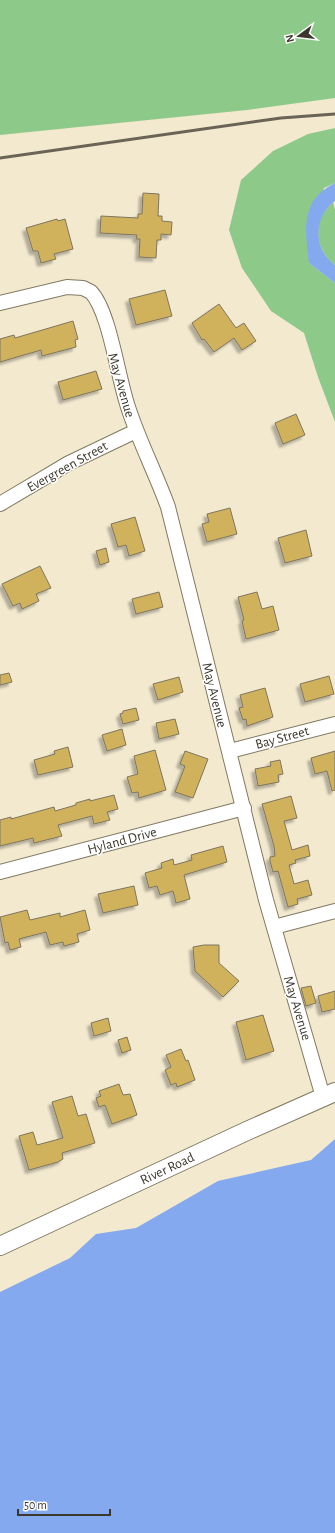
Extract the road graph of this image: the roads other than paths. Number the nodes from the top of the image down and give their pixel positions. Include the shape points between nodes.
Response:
1 (0, 303) edge
2 (136, 431) junction
3 (0, 504) edge
4 (335, 724) edge
5 (230, 751) junction
6 (244, 808) junction
7 (0, 872) edge
8 (335, 911) edge
9 (274, 927) junction
10 (329, 1094) edge
11 (0, 1246) edge

1 - 2 street, May Avenue via 67,287 83,288 91,292 100,306 123,394
2 - 3 street, Evergreen Street via 69,463
2 - 5 street, May Avenue via 168,506
4 - 5 street, Bay Street
5 - 6 street, May Avenue
6 - 7 street, Hyland Drive
6 - 9 street, May Avenue
8 - 9 street
9 - 10 street, May Avenue
10 - 11 street, River Road

